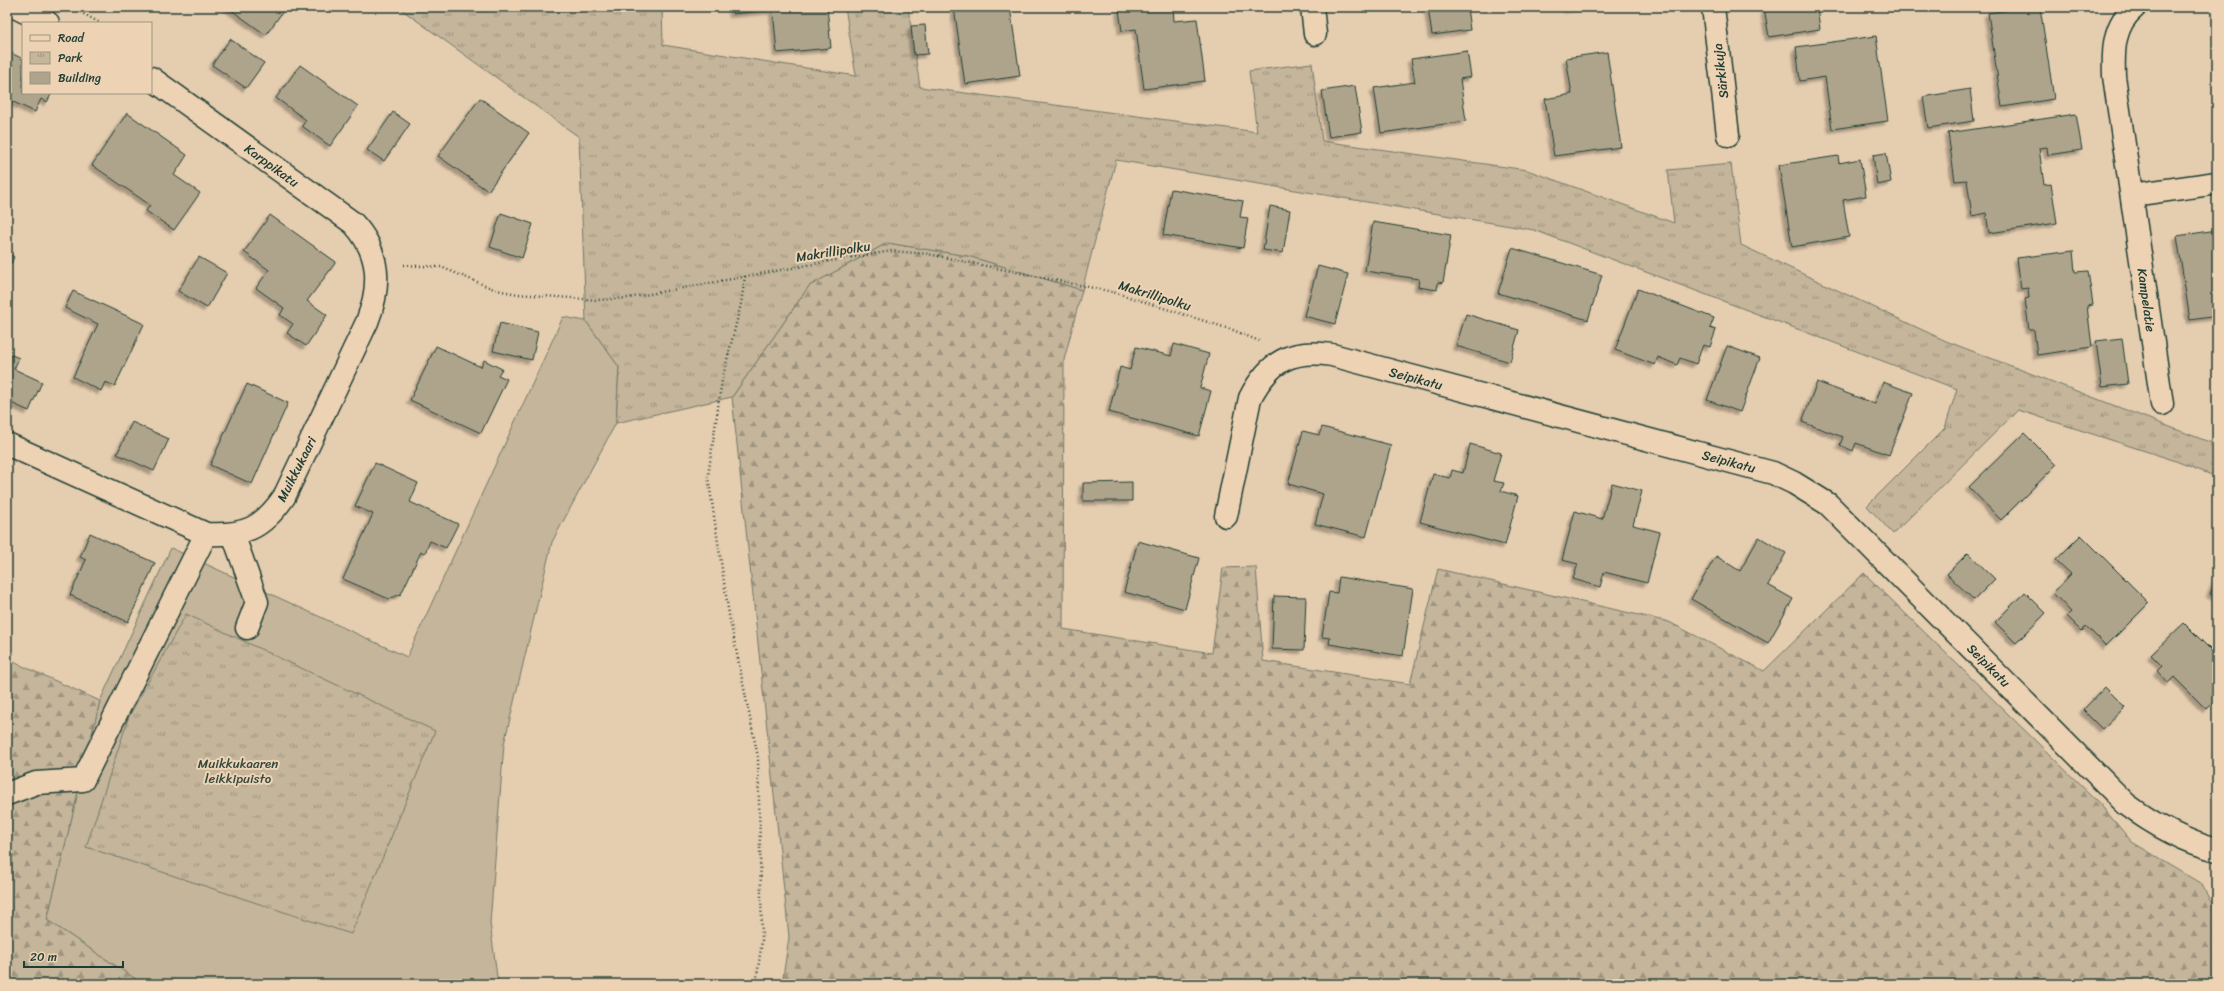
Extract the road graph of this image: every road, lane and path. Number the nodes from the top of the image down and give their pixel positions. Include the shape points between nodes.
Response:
1 (15, 7) edge
2 (71, 7) edge
3 (1312, 7) edge
4 (1713, 7) edge
5 (2134, 7) edge
6 (46, 22) edge
7 (98, 22) edge
8 (1316, 34) dead end
9 (152, 79) edge
10 (1728, 135) dead end
11 (2217, 183) edge
12 (2132, 195) junction
13 (376, 266) junction
14 (745, 276) junction
15 (1283, 360) junction
16 (2162, 404) dead end
17 (7, 444) edge
18 (1226, 516) dead end
19 (206, 534) junction
20 (233, 534) junction
21 (247, 628) dead end
22 (7, 794) edge
23 (2217, 850) edge
24 (756, 984) edge

1 - 6 street
2 - 7 path
3 - 8 street
4 - 10 street, Särkikuja
5 - 12 street, Kampelatie via 2120,22 2113,58
9 - 13 street, Karppikatu via 354,223 372,248
11 - 12 street
12 - 16 street, Kampelatie
13 - 14 path, Makrillipolku via 441,267 496,290 597,300 628,298
13 - 20 street, Muikkukaari via 374,304 367,322 284,497 260,525
14 - 15 path, Makrillipolku via 892,251 928,254 1113,292 1233,330 1255,339
14 - 24 path via 722,380 708,476 729,615 758,757 762,940
15 - 18 street, Seipikatu via 1270,368 1258,382 1250,398
15 - 23 street, Seipikatu via 1297,354 1313,352 1332,355 1773,473 1794,483 1828,504 1847,522 2126,804 2159,828
17 - 19 street, Muikkukaari
19 - 20 street, Muikkukaari
19 - 22 street via 83,780 36,783
20 - 21 street via 257,602

